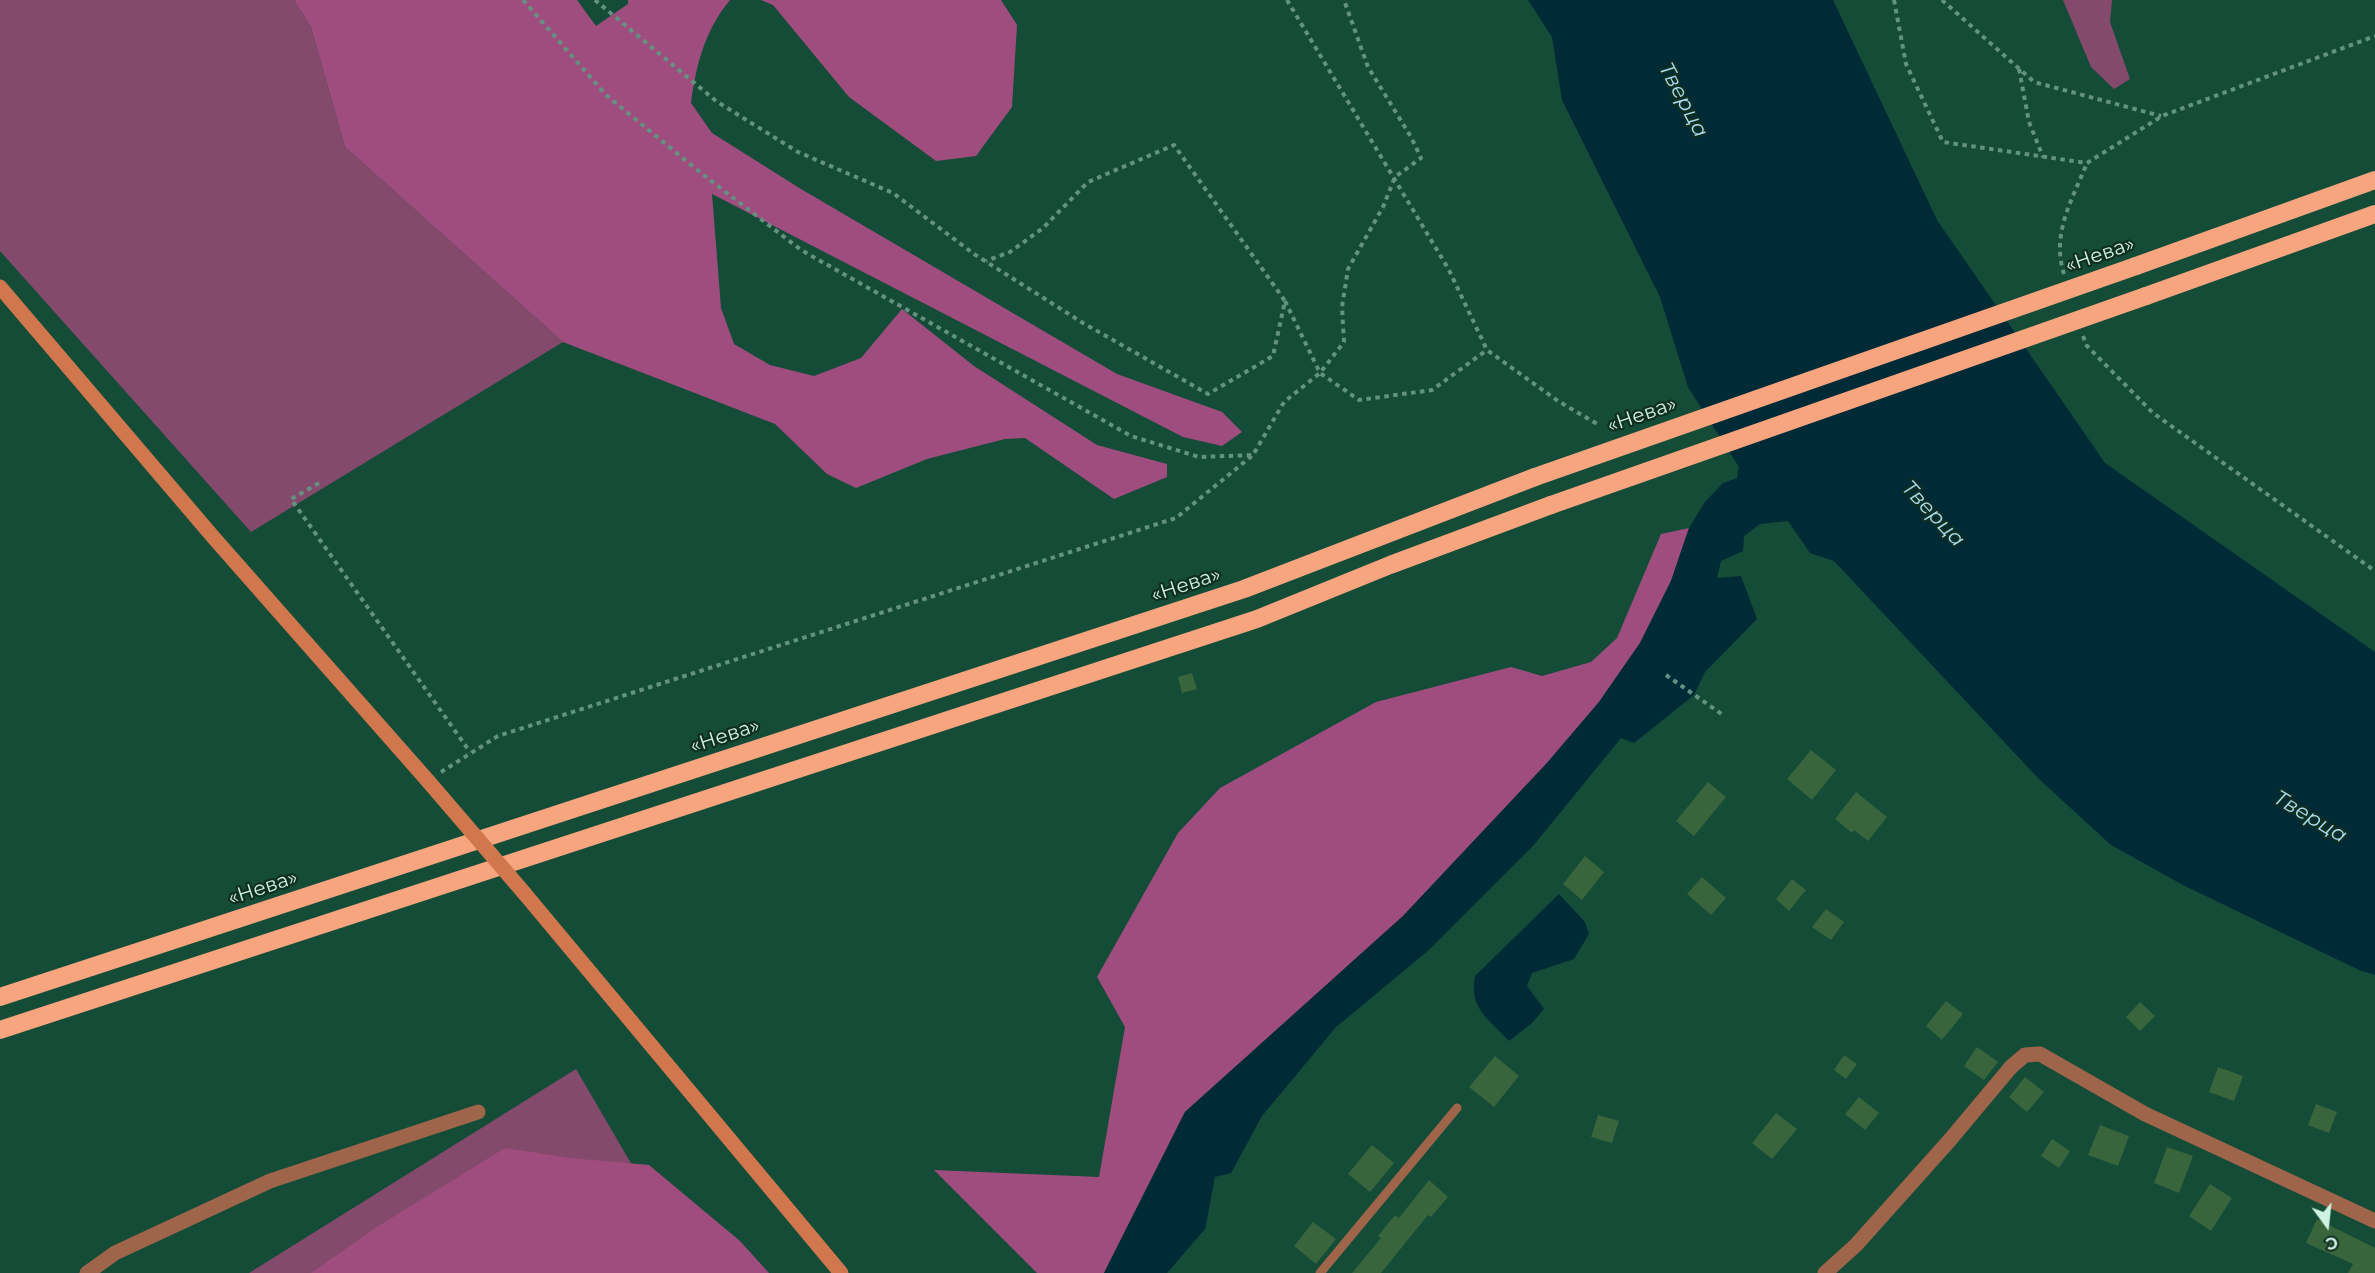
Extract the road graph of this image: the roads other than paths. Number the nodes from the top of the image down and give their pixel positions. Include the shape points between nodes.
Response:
1 (2375, 180) edge
2 (2375, 214) edge
3 (0, 287) edge
4 (0, 997) edge
5 (0, 1029) edge
6 (1457, 1108) dead end
7 (478, 1112) dead end
8 (2375, 1221) edge
9 (87, 1273) edge
10 (841, 1273) edge
11 (1320, 1273) edge
12 (1825, 1273) edge

1 - 4 highway, «Нева», bridge via 1535,477 1244,589
2 - 5 highway, bridge via 1551,505 1257,619
3 - 10 main road, bridge via 525,894
6 - 11 lane
7 - 9 street via 270,1181 115,1254
8 - 12 street via 2145,1114 2040,1054 2025,1055 2010,1067 1864,1236

